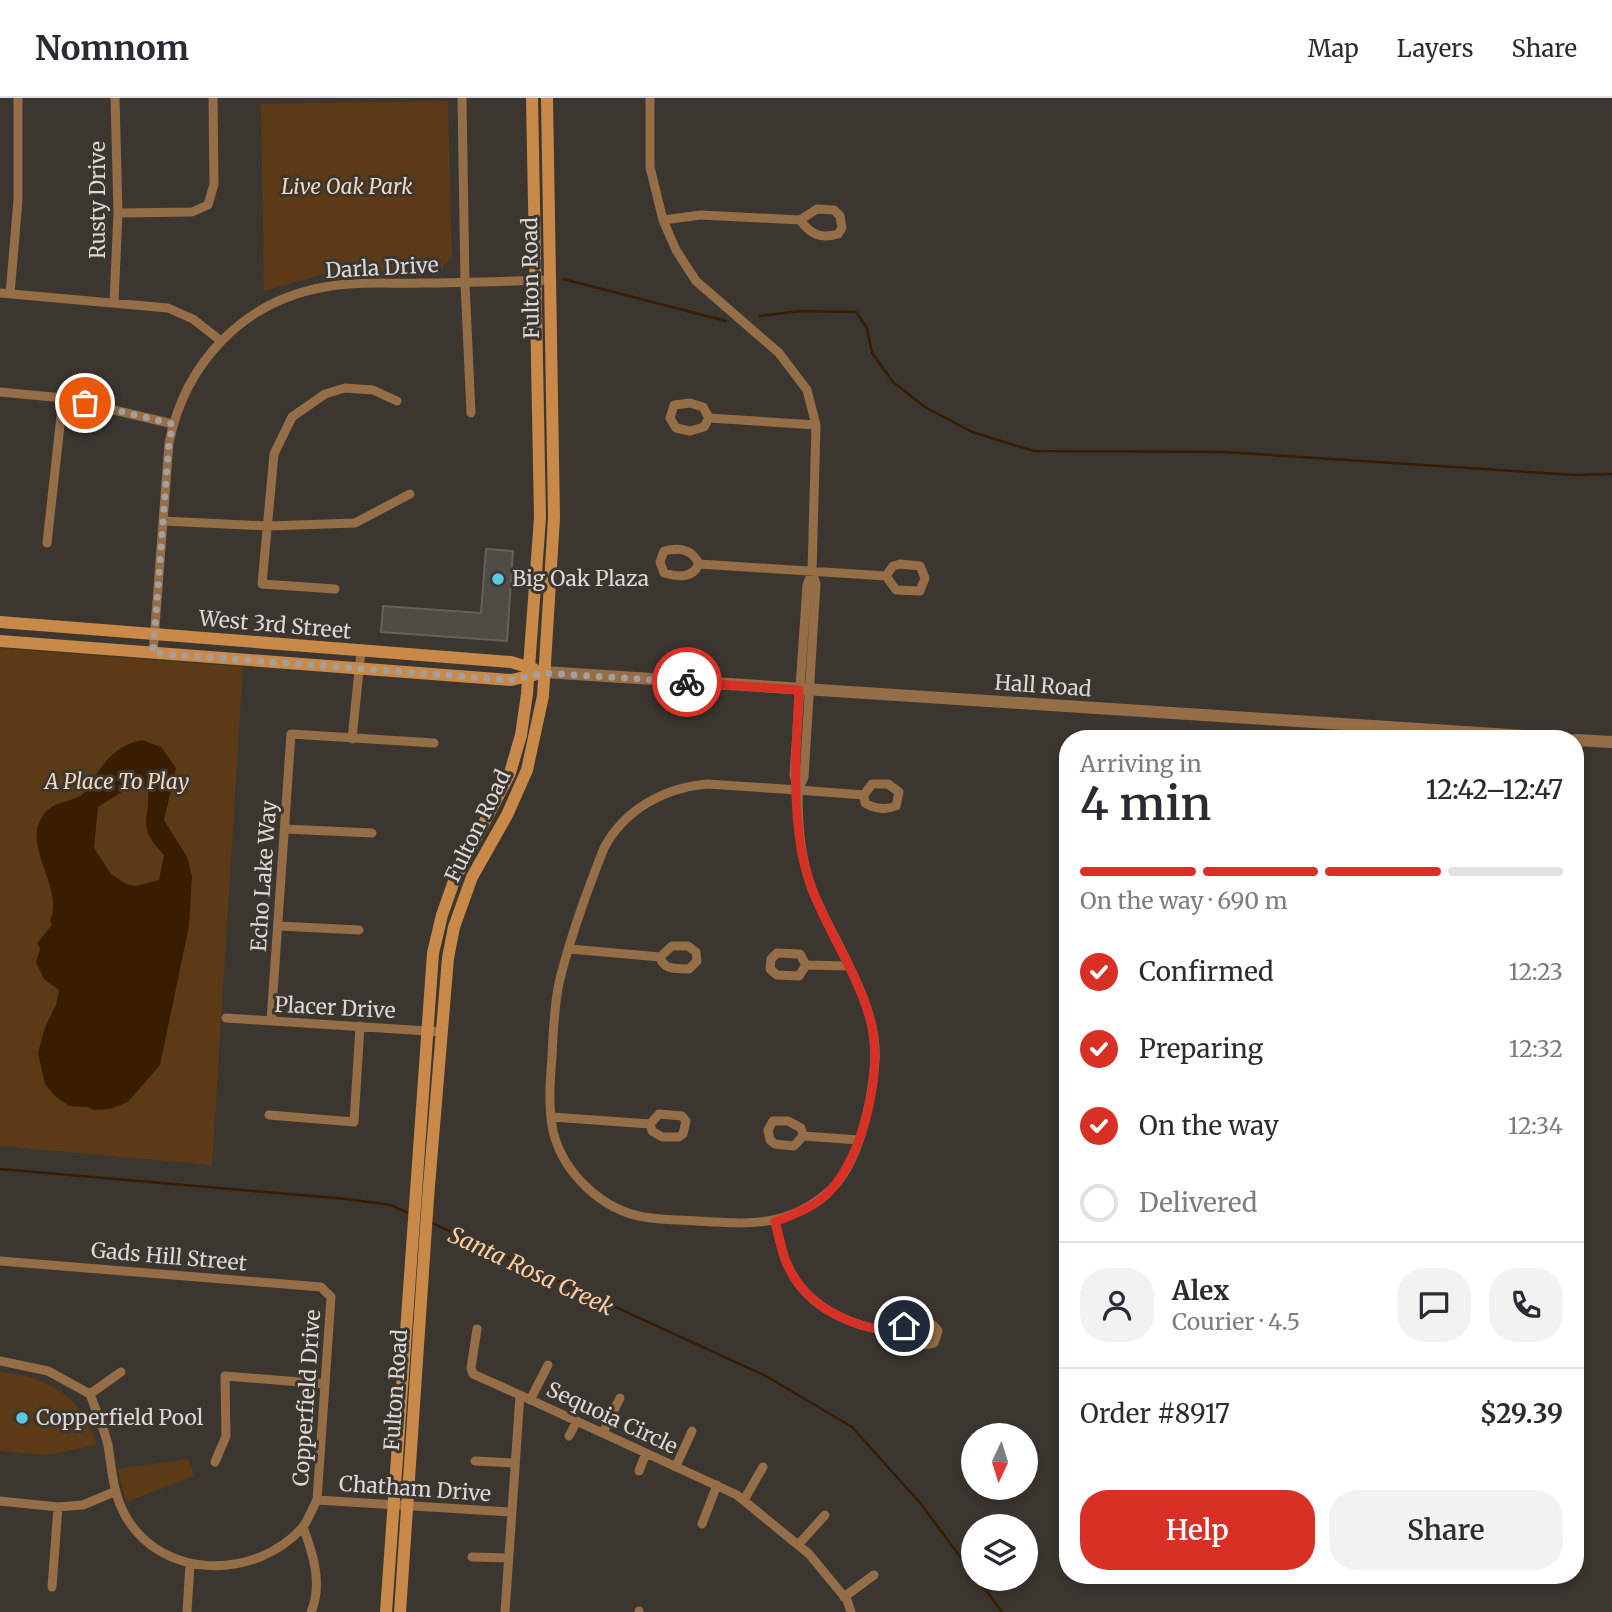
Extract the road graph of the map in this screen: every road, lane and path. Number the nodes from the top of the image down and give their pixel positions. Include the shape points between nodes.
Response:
1 (18, 98) edge
2 (115, 98) edge
3 (213, 98) edge
4 (462, 98) edge
5 (532, 98) edge
6 (547, 98) edge
7 (650, 98) edge
8 (118, 213) junction
9 (663, 220) junction
10 (800, 220) junction
11 (551, 280) junction
12 (535, 281) junction
13 (465, 283) junction
14 (5, 293) edge
15 (114, 302) junction
16 (221, 341) junction
17 (0, 392) edge
18 (63, 398) junction
19 (397, 401) dead end
20 (471, 414) dead end
21 (709, 418) dead end
22 (173, 424) junction
23 (816, 425) junction
24 (410, 494) dead end
25 (163, 520) junction
26 (268, 526) junction
27 (47, 543) dead end
28 (699, 564) dead end
29 (812, 572) junction
30 (886, 576) dead end
31 (335, 589) dead end
32 (0, 622) edge
33 (154, 635) junction
34 (0, 641) edge
35 (361, 651) junction
36 (153, 653) junction
37 (359, 668) junction
38 (529, 672) junction
39 (544, 673) junction
40 (805, 690) junction
41 (1403, 730) edge
42 (352, 739) junction
43 (1584, 740) edge
44 (1612, 742) edge
45 (433, 743) dead end
46 (798, 790) junction
47 (863, 795) dead end
48 (285, 829) junction
49 (372, 833) dead end
50 (279, 926) junction
51 (359, 930) dead end
52 (570, 949) junction
53 (660, 957) dead end
54 (806, 965) dead end
55 (847, 966) junction
56 (226, 1018) dead end
57 (271, 1021) junction
58 (360, 1026) junction
59 (427, 1031) junction
60 (442, 1032) junction
61 (269, 1115) dead end
62 (552, 1116) junction
63 (650, 1124) dead end
64 (803, 1136) dead end
65 (859, 1140) junction
66 (422, 1195) junction
67 (775, 1222) junction
68 (0, 1261) edge
69 (331, 1297) joint
70 (477, 1329) dead end
71 (901, 1333) dead end
72 (0, 1360) edge
73 (548, 1365) dead end
74 (121, 1372) dead end
75 (325, 1384) junction
76 (90, 1394) junction
77 (520, 1395) junction
78 (620, 1398) dead end
79 (530, 1399) junction
80 (577, 1421) junction
81 (692, 1431) dead end
82 (603, 1433) junction
83 (569, 1436) dead end
84 (646, 1452) junction
85 (475, 1461) dead end
86 (215, 1462) dead end
87 (515, 1463) junction
88 (676, 1466) junction
89 (763, 1467) dead end
90 (639, 1471) dead end
91 (717, 1486) junction
92 (114, 1492) junction
93 (317, 1500) junction
94 (744, 1500) junction
95 (0, 1501) edge
96 (392, 1504) junction
97 (407, 1506) junction
98 (58, 1507) junction
99 (511, 1512) junction
100 (825, 1515) dead end
101 (702, 1524) dead end
102 (303, 1527) junction
103 (798, 1545) junction
104 (472, 1557) dead end
105 (508, 1558) junction
106 (190, 1564) junction
107 (874, 1575) dead end
108 (52, 1587) dead end
109 (844, 1597) junction
110 (187, 1612) edge
111 (311, 1612) edge
112 (386, 1612) edge
113 (400, 1612) edge
114 (505, 1612) edge
115 (851, 1612) edge

1 - 14 street via 18,200
2 - 8 street, Rusty Drive
3 - 8 street via 214,184 208,205 192,212
4 - 13 street
5 - 12 main road, Fulton Road
6 - 11 main road, Fulton Road
7 - 9 street via 650,167
8 - 15 street, Rusty Drive
9 - 10 street via 701,215
9 - 23 street via 696,281 779,353 807,390
10 - 10 street via 813,235 834,236 842,228 834,210 817,209
11 - 12 street, Darla Drive
11 - 39 main road, Fulton Road via 554,518
12 - 13 street, Darla Drive
12 - 38 main road, Fulton Road via 540,518
13 - 16 street, Darla Drive via 342,285 309,290 274,302
13 - 20 street
14 - 15 street
15 - 16 street via 177,312
16 - 22 street, Darla Drive via 192,376
17 - 18 street
18 - 22 street
18 - 27 street
19 - 26 street via 373,390 345,388 325,394 292,417 274,454
21 - 23 street
22 - 25 street, Darla Drive
23 - 29 street
24 - 26 street via 355,523
25 - 26 street
25 - 33 street, Darla Drive
26 - 31 street via 262,584
28 - 29 street
29 - 30 street
29 - 40 street via 807,585
32 - 33 main road, West 3rd Street
33 - 35 main road, West 3rd Street
33 - 36 street, Darla Drive
34 - 36 main road, West 3rd Street
35 - 37 street
35 - 38 main road, West 3rd Street via 511,662
36 - 37 main road, West 3rd Street
37 - 38 main road, West 3rd Street via 511,680
37 - 42 street
38 - 39 main road, West 3rd Street
38 - 59 main road, Fulton Road via 523,723 510,772 458,873 442,915 431,971
39 - 40 street, Hall Road
39 - 60 main road, Fulton Road via 527,770 472,877 454,927
40 - 41 street, Hall Road
40 - 46 street via 794,775
42 - 45 street
42 - 48 street, Echo Lake Way via 291,734
43 - 44 street
46 - 47 street
46 - 52 street via 685,786 641,807 618,827 604,848
46 - 55 street via 802,854 811,886
48 - 49 street
48 - 50 street, Echo Lake Way
50 - 51 street
50 - 57 street, Echo Lake Way
52 - 53 street
52 - 62 street via 558,986 549,1090
54 - 55 street
55 - 65 street via 870,1017 874,1041 871,1092
56 - 57 street, Placer Drive
57 - 58 street, Placer Drive
58 - 59 street, Placer Drive
58 - 61 street via 354,1122
59 - 60 street, Placer Drive
59 - 66 main road, Fulton Road
60 - 66 main road, Fulton Road
62 - 63 street
62 - 67 street via 559,1147 575,1176 606,1202 655,1218
64 - 65 street
65 - 67 street via 829,1193
66 - 96 main road, Fulton Road via 411,1244
66 - 97 main road, Fulton Road via 424,1252
67 - 71 street via 787,1264 809,1295 839,1318
68 - 69 street, Gads Hill Street via 321,1287
69 - 75 street, Copperfield Drive
70 - 77 street via 473,1374
72 - 76 street via 48,1371
73 - 79 street
74 - 76 street
75 - 86 street via 225,1376 226,1436
75 - 93 street, Copperfield Drive
76 - 92 street, Copperfield Drive via 107,1442
77 - 79 street, Sequoia Circle
77 - 87 street, Sequoia Circle
78 - 82 street
79 - 80 street, Sequoia Circle
80 - 82 street, Sequoia Circle
80 - 83 street
81 - 88 street
82 - 84 street, Sequoia Circle
84 - 88 street, Sequoia Circle
84 - 90 street
85 - 87 street
87 - 99 street, Sequoia Circle
88 - 91 street, Sequoia Circle
89 - 94 street
91 - 94 street, Sequoia Circle
91 - 101 street
92 - 98 street via 83,1505
92 - 106 street, Copperfield Drive via 141,1539 167,1557
93 - 96 street, Chatham Drive
93 - 102 street, Copperfield Drive
94 - 103 street, Sequoia Circle
95 - 98 street
96 - 97 street, Chatham Drive
96 - 112 main road, Fulton Road
97 - 99 street, Chatham Drive
97 - 113 main road, Fulton Road
98 - 108 street
99 - 105 street, Sequoia Circle
100 - 103 street
102 - 106 street, Copperfield Drive via 253,1561 223,1567
102 - 111 street via 315,1559
103 - 109 street, Sequoia Circle
104 - 105 street
105 - 114 street, Sequoia Circle
106 - 110 street
107 - 109 street
109 - 115 street, Sequoia Circle

